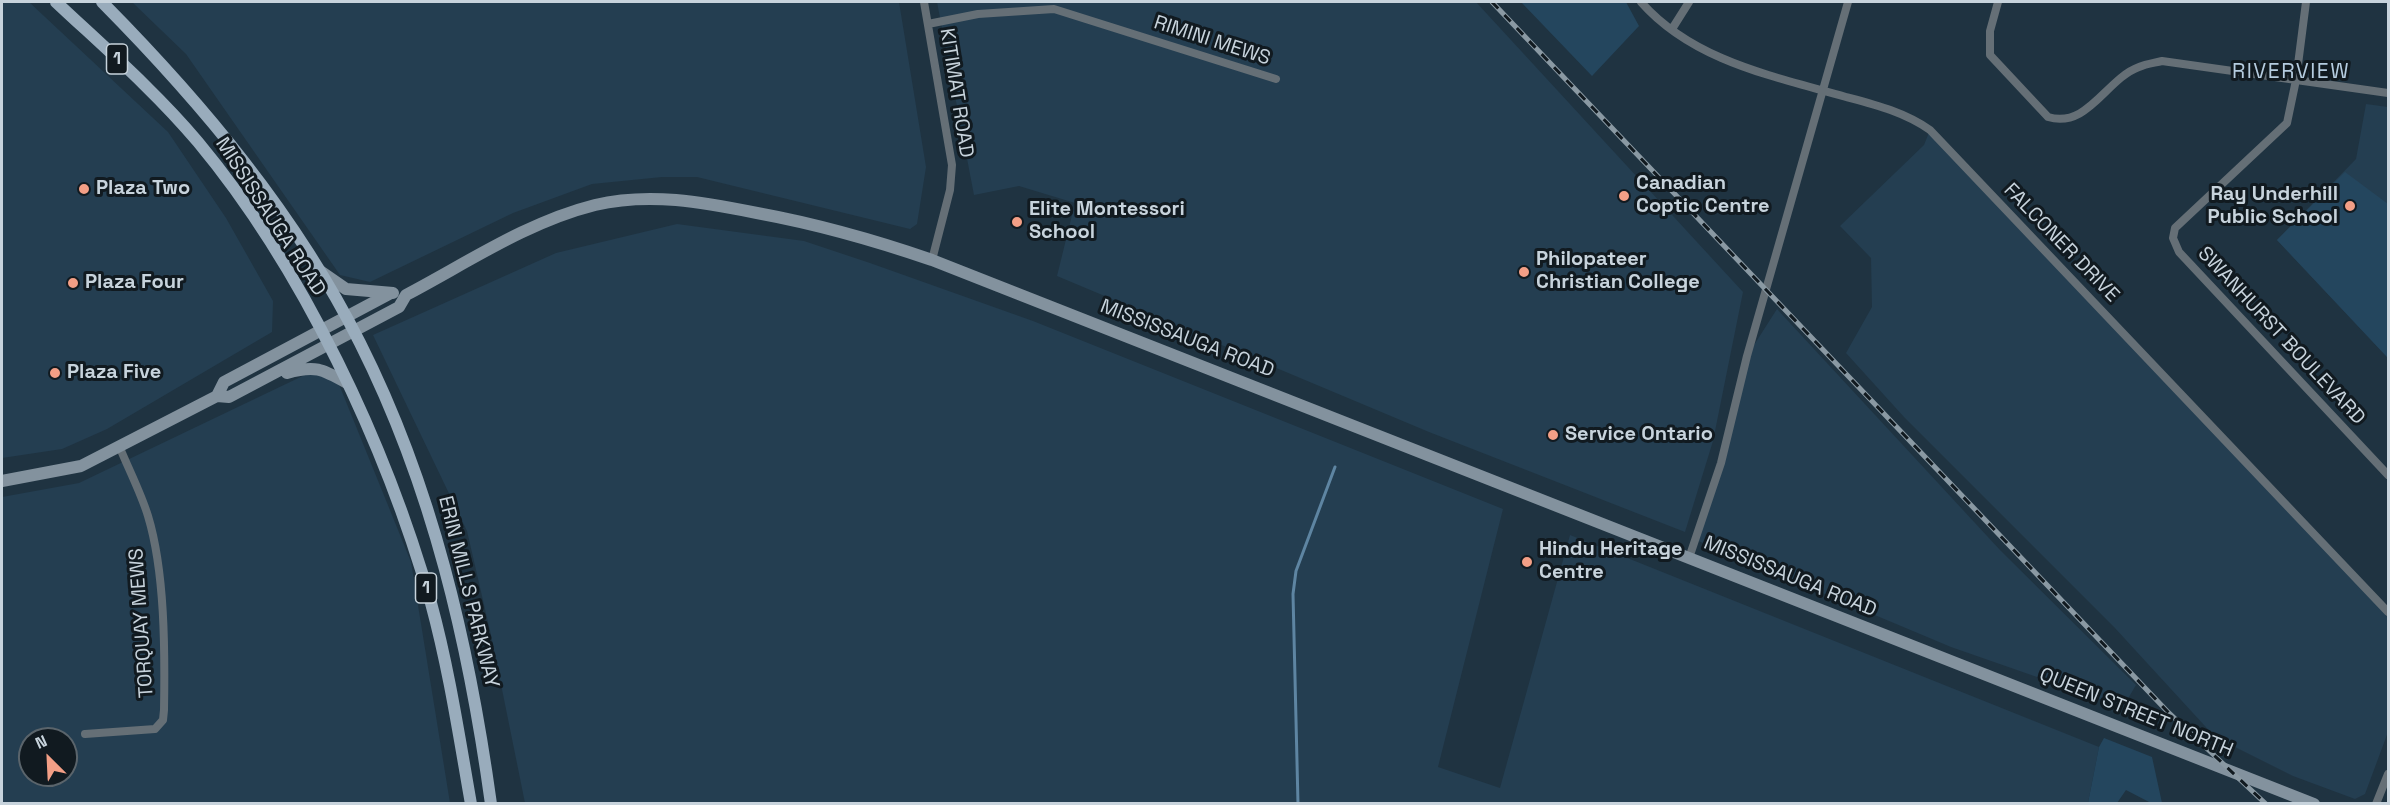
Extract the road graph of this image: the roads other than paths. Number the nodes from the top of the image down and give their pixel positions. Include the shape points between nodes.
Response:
1 (56, 2) edge
2 (102, 2) edge
3 (924, 2) edge
4 (1641, 2) edge
5 (1689, 2) edge
6 (1848, 2) edge
7 (1998, 2) edge
8 (2306, 2) edge
9 (928, 24) junction
10 (1672, 29) junction
11 (1276, 79) dead end
12 (2296, 80) junction
13 (1824, 90) junction
14 (2388, 93) edge
15 (932, 260) junction
16 (317, 268) junction
17 (391, 293) junction
18 (406, 295) junction
19 (346, 317) junction
20 (320, 330) junction
21 (354, 332) junction
22 (328, 345) junction
23 (265, 379) junction
24 (347, 383) junction
25 (217, 396) junction
26 (120, 448) junction
27 (2388, 475) edge
28 (2, 481) edge
29 (1689, 558) junction
30 (2388, 612) edge
31 (1945, 659) joint
32 (84, 734) dead end
33 (2388, 774) edge
34 (471, 804) edge
35 (491, 804) edge
36 (2314, 804) edge
37 (2376, 804) edge

1 - 20 main road, MISSISSAUGA ROAD / 1 via 148,88 199,143 279,258
2 - 16 main road, MISSISSAUGA ROAD / 1 via 204,112
3 - 9 street, KITIMAT ROAD
4 - 10 street, FALCONER DRIVE
5 - 10 street
6 - 13 street
7 - 12 street via 1990,31 1990,55 2048,117 2059,121 2076,117 2137,67 2162,61
8 - 12 street, SWANHURST BOULEVARD
9 - 11 street, RIMINI MEWS via 978,14 1054,9
9 - 15 street, KITIMAT ROAD via 952,165 950,190
10 - 13 street, FALCONER DRIVE via 1721,59
12 - 14 street
12 - 27 street, SWANHURST BOULEVARD via 2287,123 2175,228 2173,238 2179,252
13 - 29 street via 1747,356 1721,463
13 - 30 street, FALCONER DRIVE via 1902,113 1930,130
15 - 18 main road, MISSISSAUGA ROAD via 810,223 676,199 637,199 595,205 546,222
15 - 29 main road, MISSISSAUGA ROAD
16 - 17 main road via 346,289
16 - 19 main road, MISSISSAUGA ROAD / 1
17 - 18 main road
17 - 19 main road
18 - 21 main road, MISSISSAUGA ROAD via 399,307
19 - 20 main road
19 - 21 main road, MISSISSAUGA ROAD / 1
20 - 22 main road, MISSISSAUGA ROAD / 1
20 - 25 main road via 224,382
21 - 22 main road, MISSISSAUGA ROAD
21 - 35 main road, ERIN MILLS PARKWAY / 1 via 428,507 463,639
22 - 23 main road
22 - 24 main road, ERIN MILLS PARKWAY / 1
23 - 24 main road via 309,366
23 - 25 main road via 229,397
24 - 34 main road, ERIN MILLS PARKWAY / 1 via 379,450 432,605
25 - 26 main road
26 - 28 main road via 61,472
26 - 32 street, TORQUAY MEWS via 148,516 154,545 160,581 165,710 155,729
29 - 31 main road, MISSISSAUGA ROAD
31 - 36 main road, QUEEN STREET NORTH
33 - 37 street

